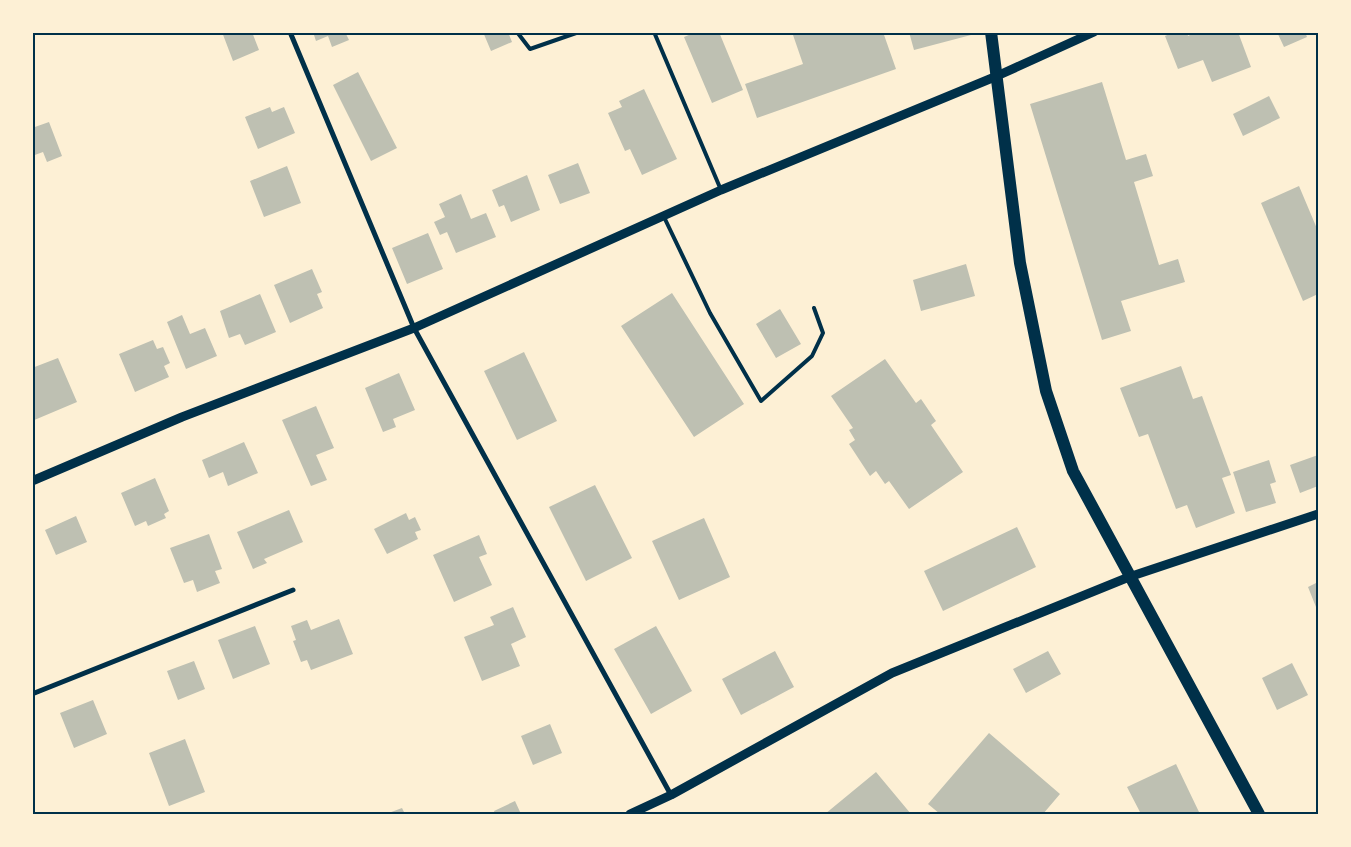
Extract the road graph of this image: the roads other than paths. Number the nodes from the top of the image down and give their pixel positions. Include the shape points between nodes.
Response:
1 (290, 32) edge
2 (517, 32) edge
3 (579, 32) edge
4 (654, 32) edge
5 (991, 32) edge
6 (1094, 32) edge
7 (997, 76) junction
8 (721, 190) junction
9 (663, 216) junction
10 (814, 308) dead end
11 (414, 328) junction
12 (32, 481) edge
13 (1318, 514) edge
14 (1129, 577) junction
15 (293, 590) dead end
16 (32, 694) edge
17 (671, 795) junction
18 (630, 814) edge
19 (1259, 814) edge

1 - 11 street
2 - 3 lane via 530,49
4 - 8 lane
5 - 7 main road
6 - 7 street
7 - 8 street
7 - 14 main road via 1020,264 1046,391 1073,471
8 - 9 street
9 - 10 lane via 710,313 761,401 812,356 823,333
9 - 11 street
11 - 12 street via 182,418
11 - 17 street
13 - 14 street
14 - 17 street via 892,673
14 - 19 main road
15 - 16 street
17 - 18 street

